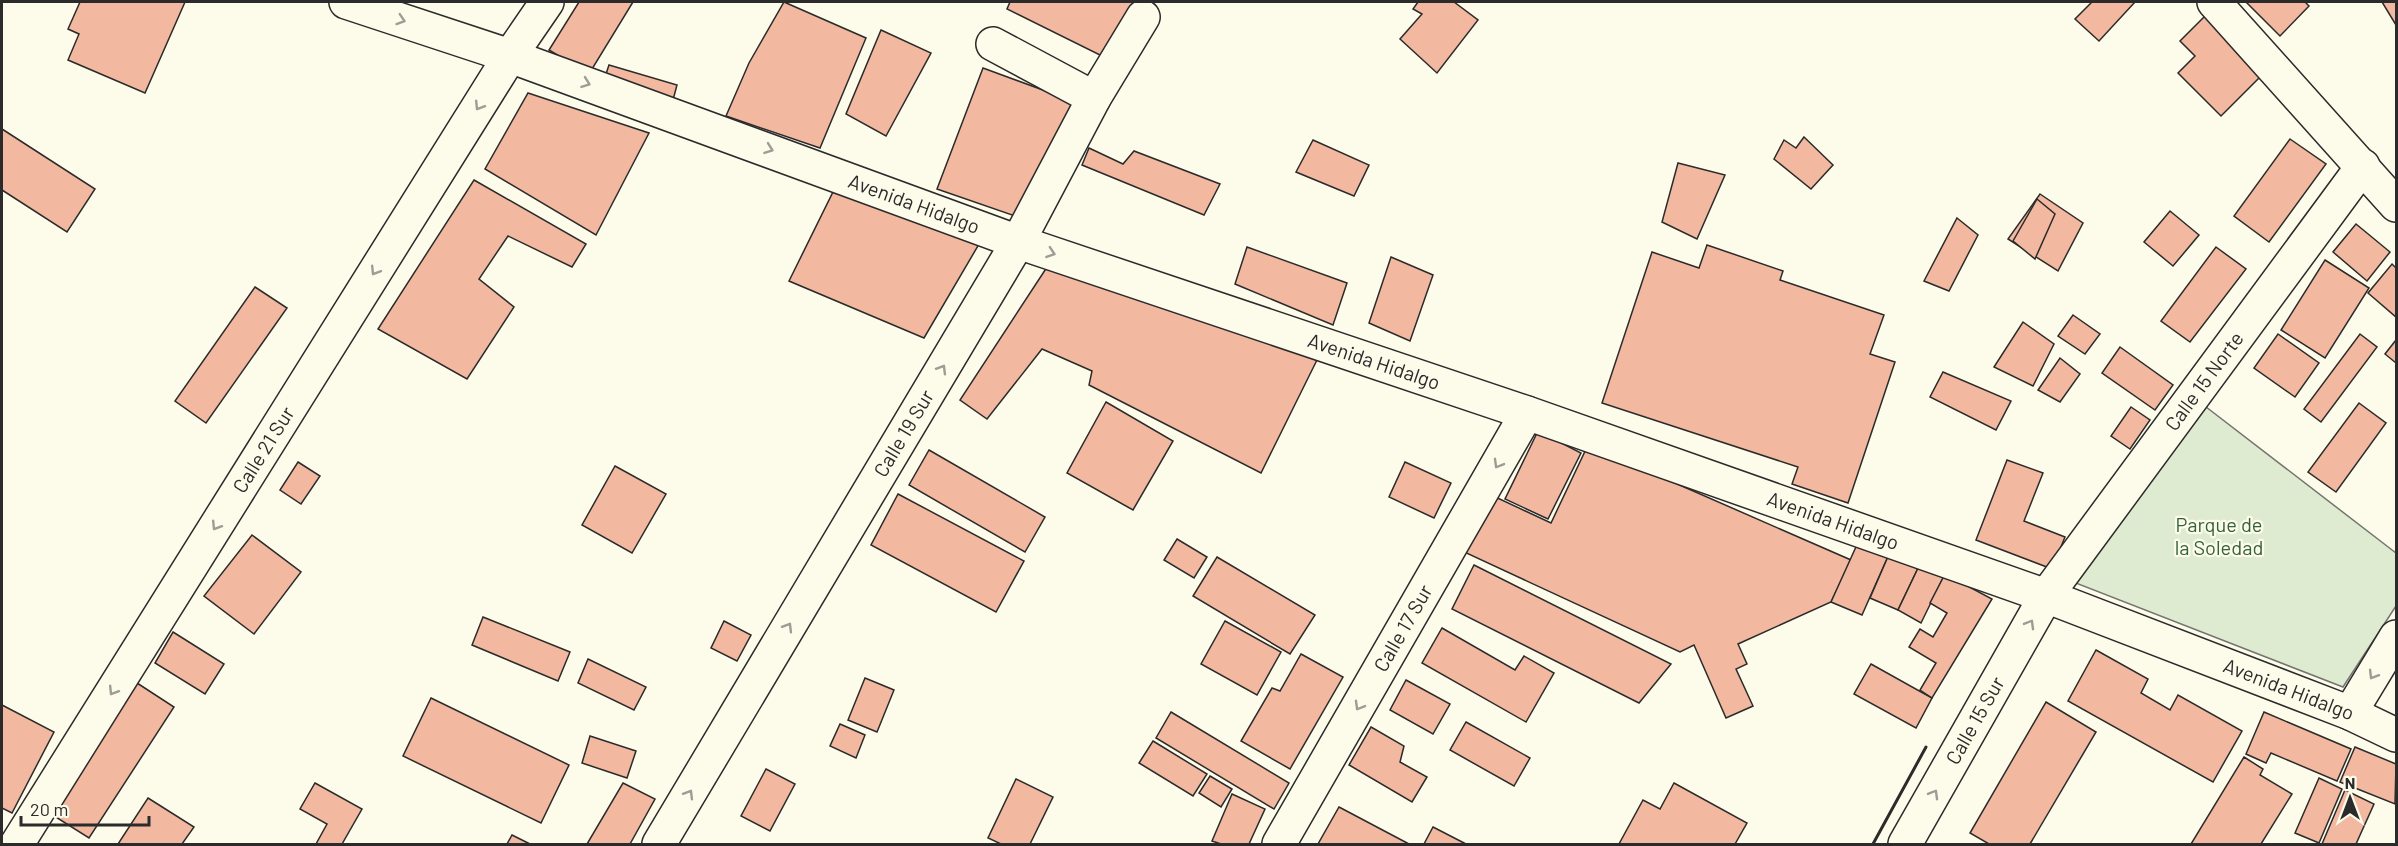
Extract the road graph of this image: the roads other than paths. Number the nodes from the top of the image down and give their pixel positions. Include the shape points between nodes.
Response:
1 (346, 2) edge
2 (547, 2) edge
3 (2214, 2) edge
4 (1143, 16) dead end
5 (993, 44) dead end
6 (510, 56) junction
7 (1094, 98) junction
8 (2363, 166) junction
9 (2397, 205) edge
10 (1018, 242) junction
11 (1527, 413) junction
12 (2046, 596) junction
13 (2397, 637) edge
14 (2350, 713) junction
15 (2397, 735) edge
16 (17, 844) edge
17 (659, 844) edge
18 (1279, 844) edge
19 (1905, 844) edge

1 -> 6 street, Avenida Hidalgo
2 - 6 street, Calle 21 Sur
3 - 8 street
4 - 7 street, Calle 19 Sur
5 - 7 street
6 -> 10 street, Avenida Hidalgo
6 -> 16 street, Calle 21 Sur
7 - 10 street, Calle 19 Sur
8 - 9 street
8 - 12 street, Calle 15 Norte
10 -> 11 street, Avenida Hidalgo
17 -> 10 street, Calle 19 Sur
11 - 12 street, Avenida Hidalgo
11 -> 18 street, Calle 17 Sur
12 - 14 street, Avenida Hidalgo
19 -> 12 street, Calle 15 Sur
13 -> 14 street
14 - 15 street, Avenida Hidalgo

